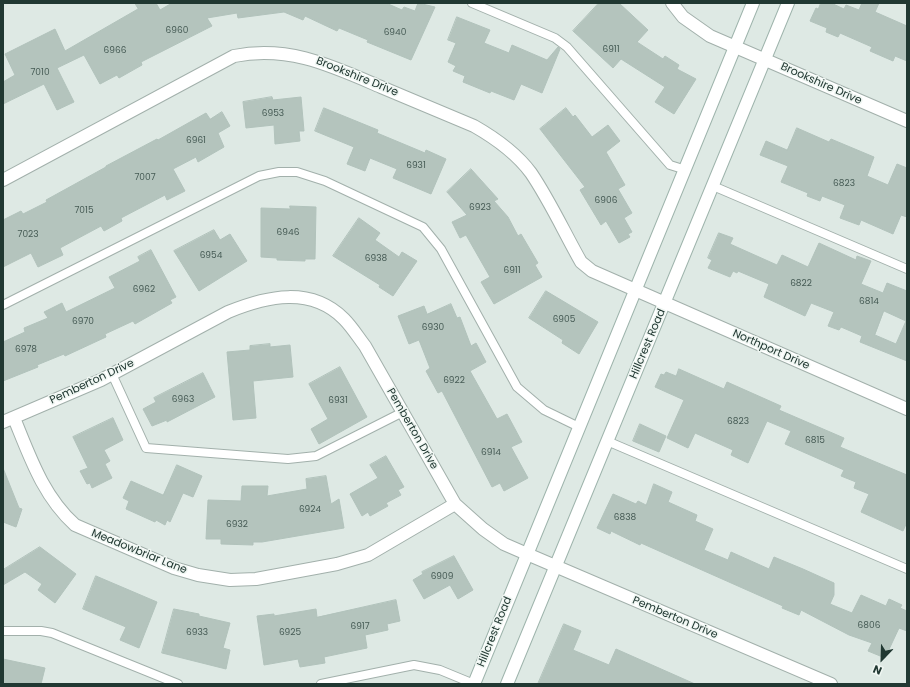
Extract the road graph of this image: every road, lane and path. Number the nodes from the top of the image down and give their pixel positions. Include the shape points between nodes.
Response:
1 (472, 3) edge
2 (672, 3) edge
3 (753, 3) edge
4 (788, 3) edge
5 (735, 47) junction
6 (765, 59) junction
7 (907, 121) edge
8 (686, 170) junction
9 (3, 180) edge
10 (713, 186) junction
11 (907, 269) edge
12 (635, 291) junction
13 (664, 303) junction
14 (3, 305) edge
15 (112, 374) junction
16 (907, 409) edge
17 (403, 412) junction
18 (8, 420) edge
19 (579, 427) junction
20 (607, 441) junction
21 (455, 504) junction
22 (527, 554) junction
23 (555, 566) junction
24 (907, 569) edge
25 (3, 631) edge
26 (178, 684) edge
27 (321, 684) edge
28 (474, 684) edge
29 (507, 684) edge
30 (831, 684) edge

1 - 8 lane via 555,38 567,47 670,165
2 - 5 street, Brookshire Drive via 683,17 696,27
3 - 5 street, Hillcrest Road
4 - 6 street, Hillcrest Road
5 - 6 street, Brookshire Drive
5 - 8 street, Hillcrest Road
6 - 7 street, Brookshire Drive
6 - 10 street, Hillcrest Road
8 - 12 street, Hillcrest Road
9 - 12 street, Brookshire Drive via 234,56 259,52 309,58 474,126 490,135 530,173 581,262 597,274
10 - 11 lane
10 - 13 street, Hillcrest Road
12 - 13 street, Northport Drive
12 - 19 street, Hillcrest Road
13 - 16 street, Northport Drive
13 - 20 street, Hillcrest Road
14 - 19 lane via 259,176 296,172 325,181 423,227 441,249 517,388 544,410
15 - 17 lane via 146,448 302,458 316,456
15 - 17 street, Pemberton Drive via 228,312 250,303 282,296 296,296 324,305 345,319 365,346
15 - 18 street, Pemberton Drive
17 - 21 street, Pemberton Drive
18 - 21 street, Meadowbriar Lane via 44,487 62,514 75,525 198,576 230,580 256,579 292,574 368,556
19 - 22 street, Hillcrest Road
20 - 23 street, Hillcrest Road
20 - 24 lane
21 - 22 street, Pemberton Drive via 504,544
22 - 23 street, Pemberton Drive
22 - 28 street, Hillcrest Road
23 - 29 street, Hillcrest Road
23 - 30 street, Pemberton Drive
25 - 26 lane via 52,633
27 - 28 lane via 414,665 440,670

